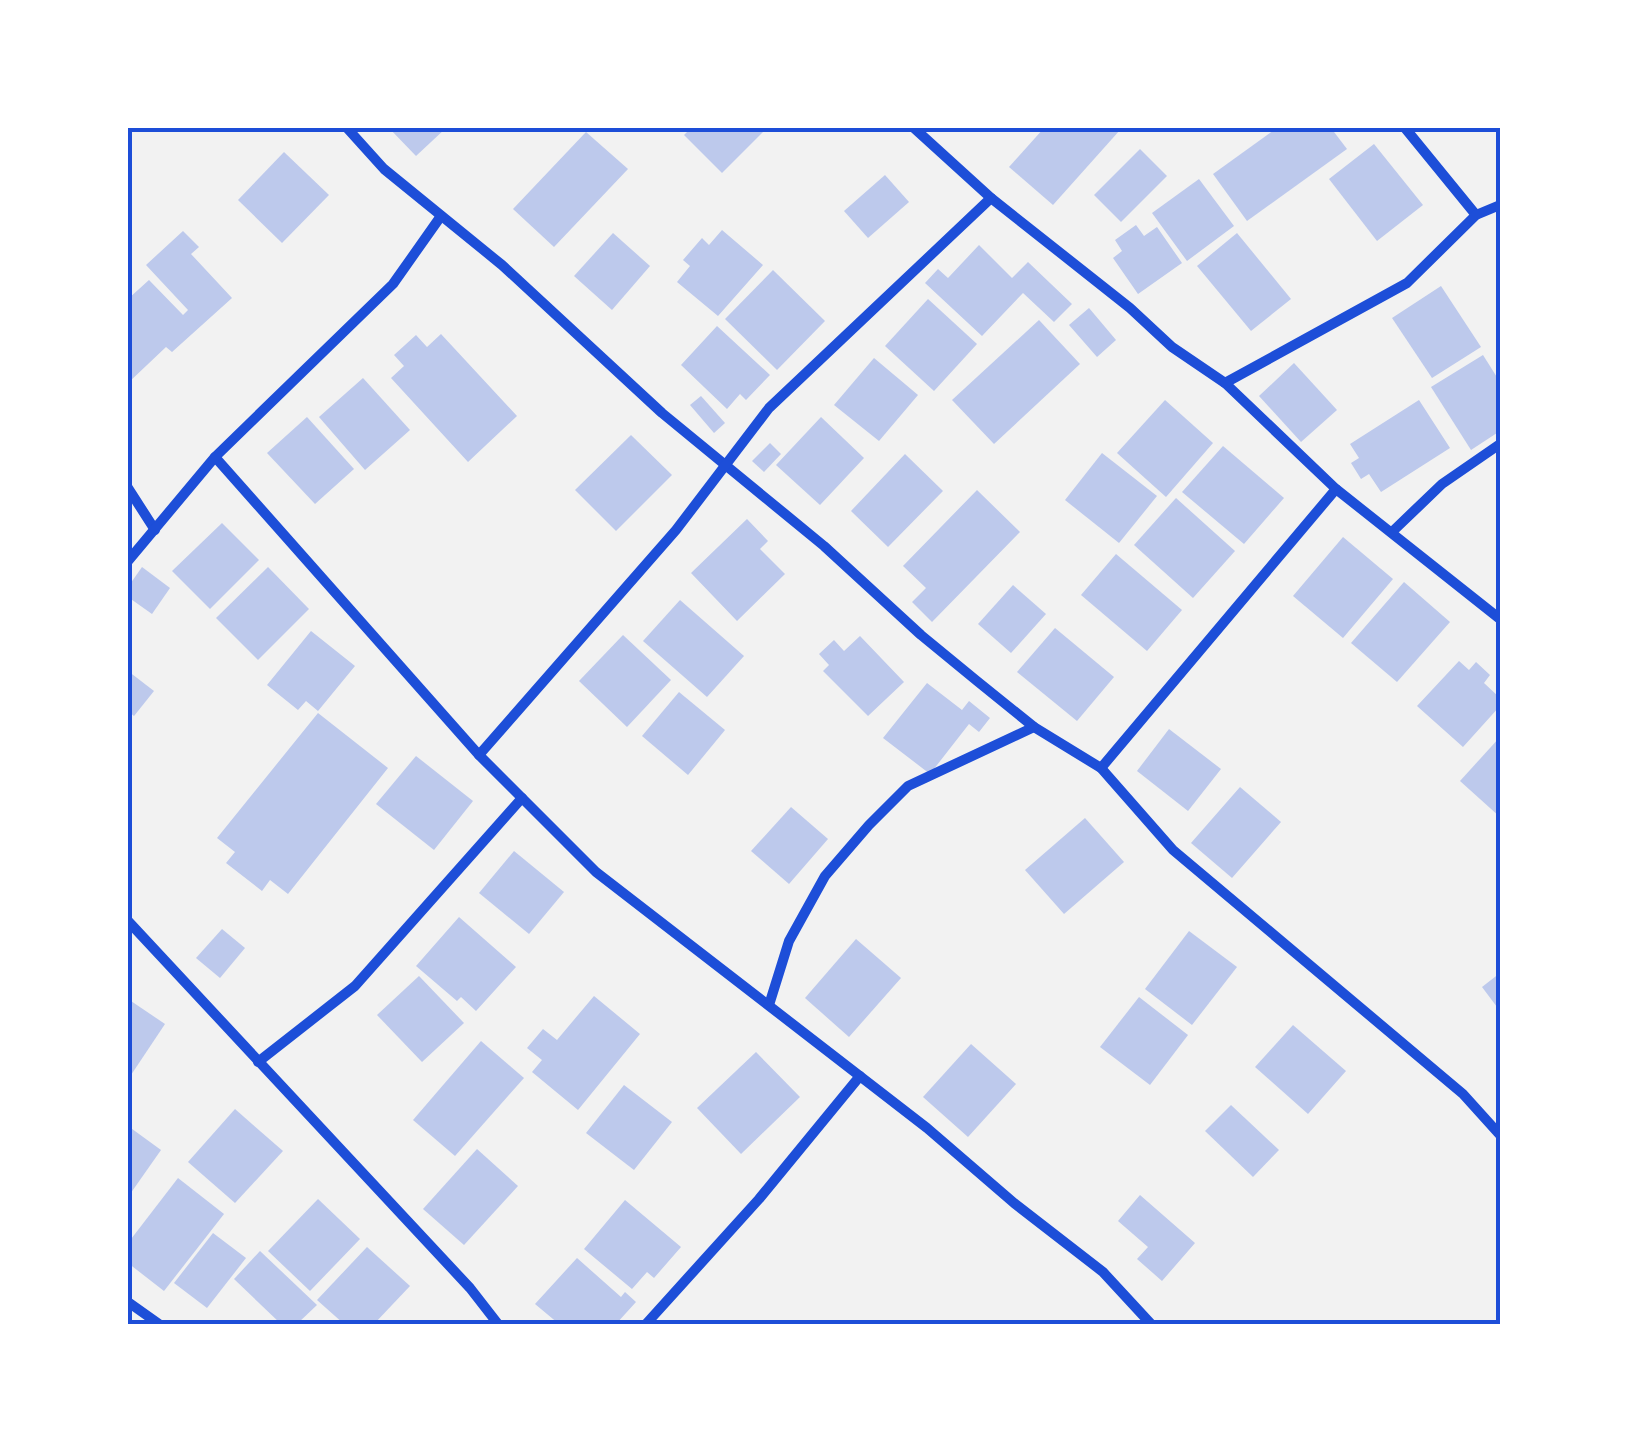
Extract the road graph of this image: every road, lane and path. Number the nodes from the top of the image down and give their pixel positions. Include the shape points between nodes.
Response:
1 (347, 128) edge
2 (914, 128) edge
3 (1405, 128) edge
4 (990, 198) junction
5 (1500, 205) edge
6 (1476, 214) junction
7 (441, 216) junction
8 (1225, 383) junction
9 (1500, 444) edge
10 (216, 456) junction
11 (723, 466) junction
12 (128, 488) edge
13 (1336, 489) junction
14 (155, 530) junction
15 (1392, 532) junction
16 (128, 561) edge
17 (1500, 618) edge
18 (1034, 727) junction
19 (480, 754) junction
20 (1101, 768) junction
21 (522, 798) junction
22 (128, 921) edge
23 (769, 1005) junction
24 (258, 1062) junction
25 (860, 1076) junction
26 (1500, 1134) edge
27 (128, 1302) edge
28 (159, 1324) edge
29 (498, 1324) edge
30 (646, 1324) edge
31 (1151, 1324) edge

1 - 7 street
2 - 4 street
3 - 6 street
4 - 8 street
4 - 11 street via 769,408
5 - 6 street
6 - 8 street via 1407,283
7 - 10 street via 383,296
7 - 11 street
8 - 13 street
9 - 15 street via 1442,484
10 - 14 street
10 - 19 street
11 - 18 street
11 - 19 street via 676,530
12 - 14 street
13 - 15 street
13 - 20 street
14 - 16 street
15 - 17 street
18 - 20 street
18 - 23 street via 908,786 869,825 825,876 789,941
19 - 21 street
20 - 26 street via 1173,850 1448,1081
21 - 23 street via 596,872
21 - 24 street via 355,986
22 - 24 street
23 - 25 street
24 - 29 street
25 - 30 street
25 - 31 street via 1102,1272
27 - 28 street

